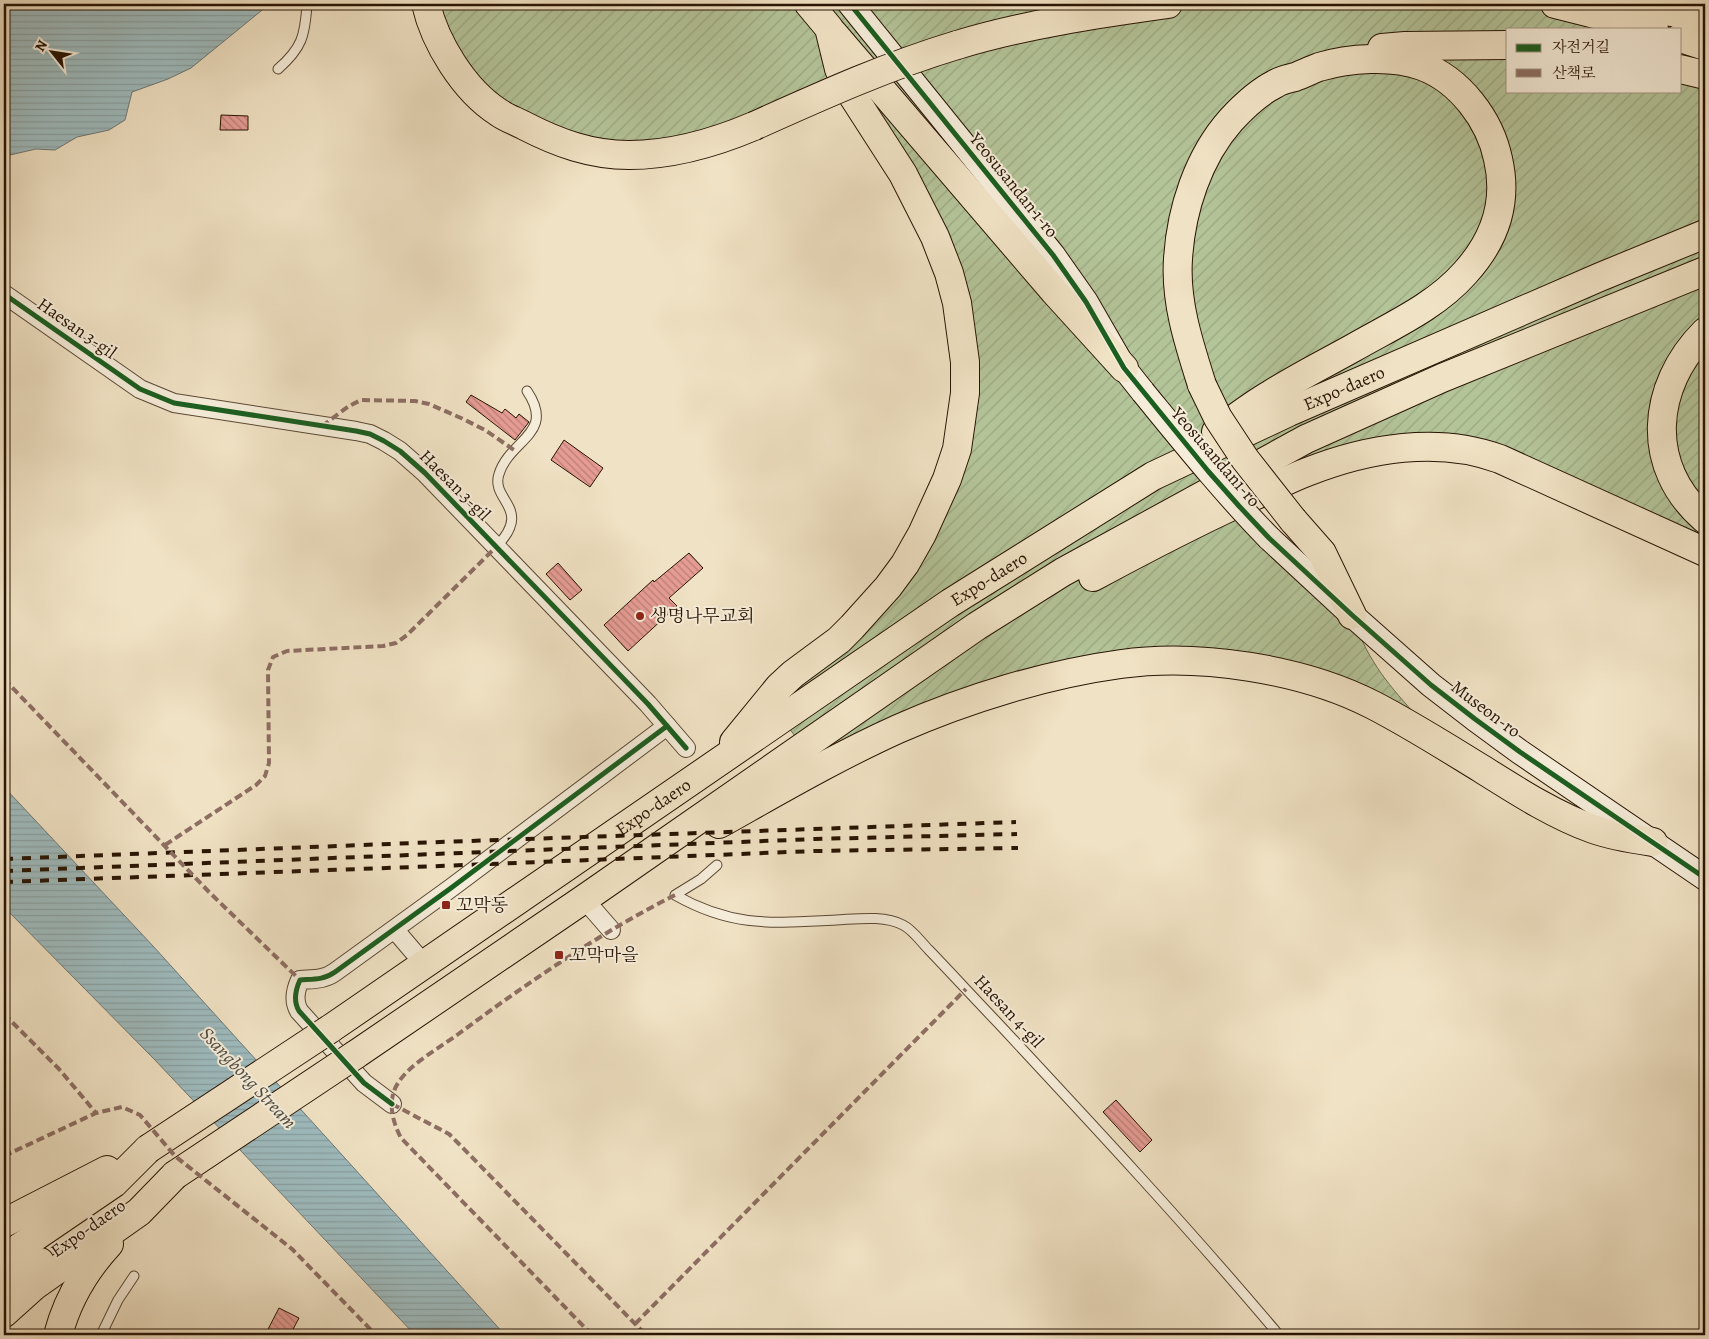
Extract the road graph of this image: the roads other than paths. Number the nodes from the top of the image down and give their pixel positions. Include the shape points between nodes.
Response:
1 (307, 4) edge
2 (426, 4) edge
3 (443, 4) edge
4 (810, 4) edge
5 (850, 4) edge
6 (1168, 4) edge
7 (1555, 4) edge
8 (1620, 4) edge
9 (1705, 16) edge
10 (829, 28) junction
11 (1650, 28) edge
12 (1682, 39) edge
13 (1506, 45) edge
14 (1705, 46) edge
15 (1682, 69) edge
16 (278, 70) dead end
17 (1705, 75) edge
18 (1276, 83) junction
19 (524, 125) junction
20 (1705, 234) edge
21 (1705, 271) edge
22 (4, 294) edge
23 (1705, 332) edge
24 (1124, 368) junction
25 (527, 392) dead end
26 (1144, 392) joint
27 (1153, 476) junction
28 (1705, 518) edge
29 (1269, 538) joint
30 (496, 547) junction
31 (1705, 552) edge
32 (1352, 615) junction
33 (977, 626) junction
34 (667, 726) junction
35 (686, 748) dead end
36 (716, 763) junction
37 (1653, 842) junction
38 (717, 865) dead end
39 (1705, 878) edge
40 (584, 898) junction
41 (395, 930) junction
42 (611, 930) dead end
43 (424, 964) junction
44 (392, 1104) dead end
45 (148, 1149) junction
46 (175, 1175) junction
47 (139, 1212) junction
48 (4, 1223) edge
49 (4, 1258) edge
50 (134, 1276) dead end
51 (4, 1286) edge
52 (4, 1313) edge
53 (58, 1335) edge
54 (100, 1335) edge
55 (1279, 1335) edge

1 - 16 lane via 300,45
2 - 19 highway via 441,46 462,76 490,106
3 - 19 highway via 448,25 470,63
4 - 10 highway
5 - 24 street, Yeosusandan 1-ro via 1053,255 1099,322
6 - 19 highway, bridge via 1070,18 957,45 886,68 735,134 697,146 651,154 599,153 567,146
7 - 11 highway
8 - 9 highway
10 - 24 highway
10 - 36 highway via 847,87 903,174 949,272 962,333 965,370 962,416 957,448 947,479 905,564 839,640 779,687
12 - 14 highway
13 - 18 highway via 1404,46 1363,50 1304,64
15 - 17 highway
18 - 27 highway via 1319,67 1361,60 1402,61 1434,72 1446,79 1479,112 1491,136 1501,170 1501,208 1483,250 1446,292 1269,395
18 - 32 highway, bridge via 1254,98 1214,141 1194,184 1182,225 1178,260 1179,300 1189,346 1202,385 1218,418 1245,459 1322,554
20 - 27 highway, Expo-daero via 1289,412
21 - 33 highway, Expo-daero via 1442,378 1306,439 1063,572
22 - 30 street, Haesan 3-gil via 140,389 158,398 356,431 384,441 425,472
23 - 28 highway via 1692,346 1670,384 1661,429 1667,464 1674,481 1684,498
24 - 26 street, Yeosusandan 1-ro
25 - 30 lane via 538,414 529,435 499,474 498,486 513,515 506,535
26 - 29 street, Yeosusandan1-ro, bridge via 1208,471
27 - 36 highway, Expo-daero via 950,603
29 - 32 street, Museon-ro
30 - 34 street, Haesan 3-gil
31 - 33 highway via 1486,454 1449,447 1401,448 1350,458 1306,472 1178,531 1048,602
32 - 37 street, Museon-ro via 1431,685 1496,736
33 - 40 highway, Expo-daero
34 - 35 street, Haesan 3-gil
34 - 41 street
36 - 43 highway, Expo-daero
37 - 39 street, Museon-ro
37 - 40 highway via 1601,831 1555,812 1415,727 1370,703 1321,683 1239,665 1146,662 1050,678 964,704 900,728 832,761
38 - 55 lane, Haesan 4-gil via 675,895 706,911 744,921 879,919 904,925 1150,1186
40 - 42 street
40 - 46 highway, Expo-daero, bridge
41 - 43 street
41 - 44 street via 328,977 300,980 295,994 299,1011 364,1082
43 - 45 highway, Expo-daero, bridge
45 - 48 highway
45 - 49 highway, Expo-daero via 114,1183
46 - 47 highway
46 - 51 highway, Expo-daero via 129,1199
47 - 52 highway via 34,1286
47 - 53 highway via 81,1280
50 - 54 lane

